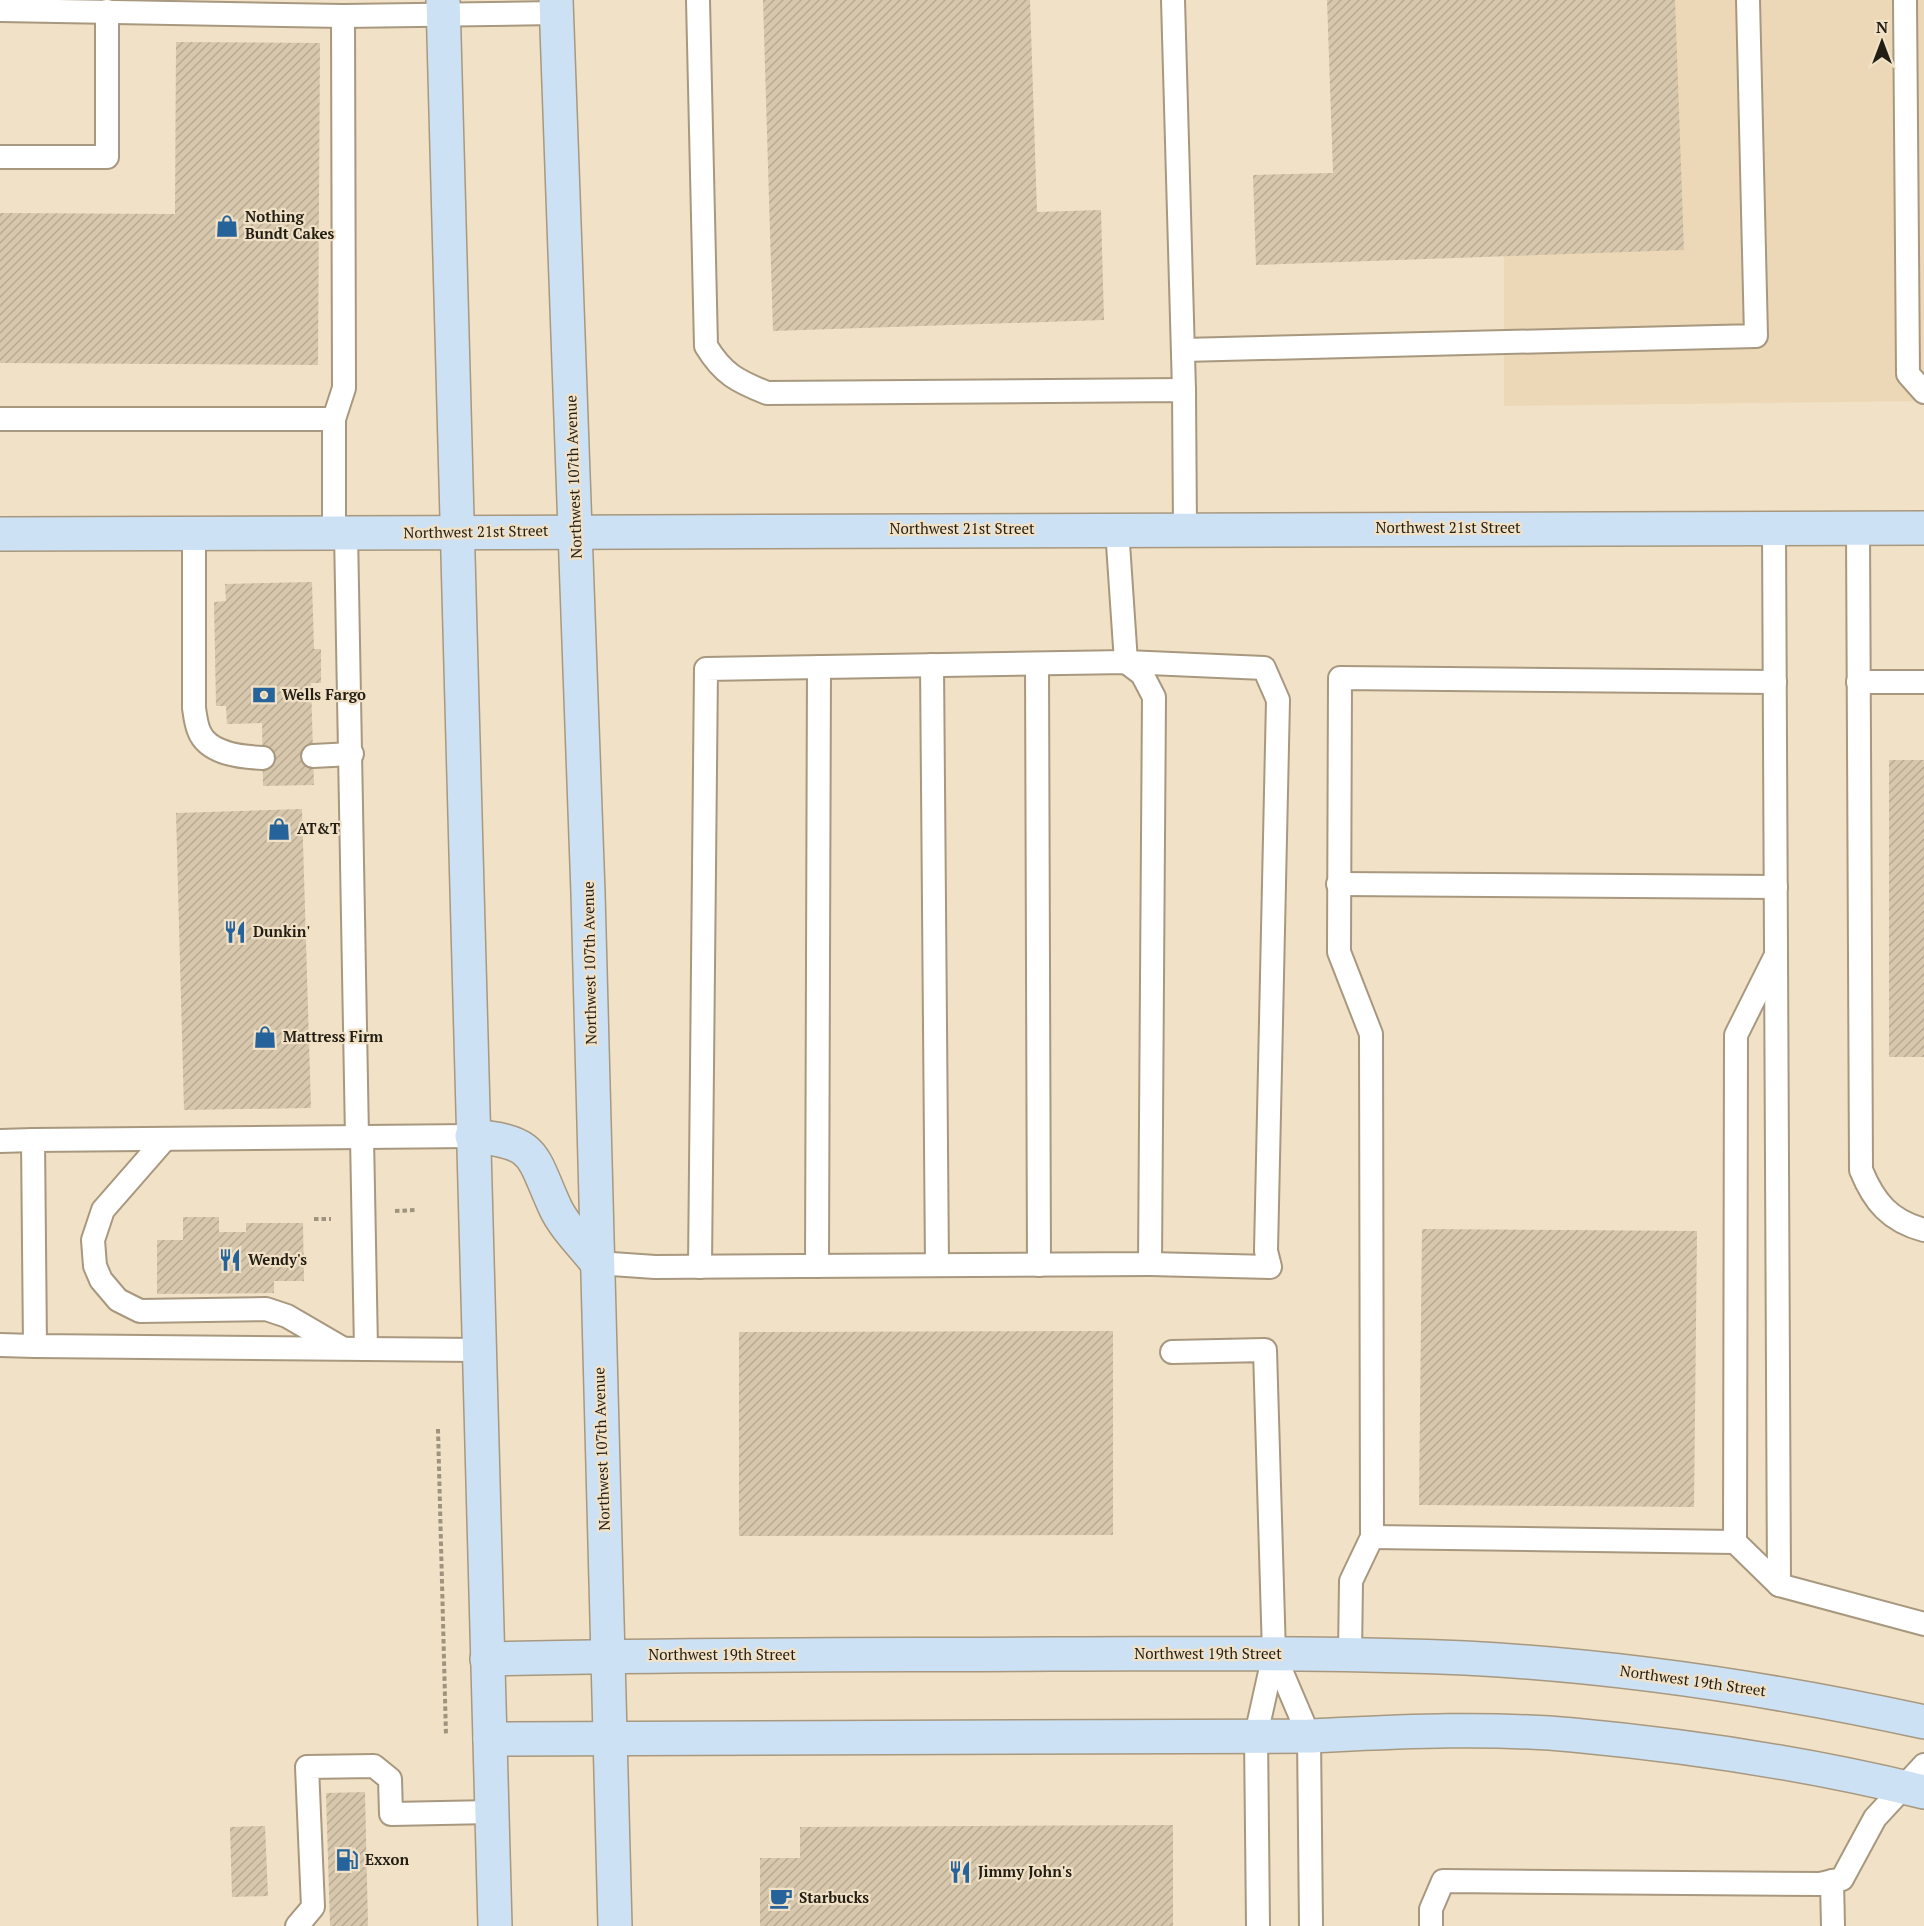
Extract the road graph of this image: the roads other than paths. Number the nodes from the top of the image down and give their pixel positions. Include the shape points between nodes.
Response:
1 (698, 0) edge
2 (1173, 0) edge
3 (1748, 0) edge
4 (1905, 0) edge
5 (556, 7) edge
6 (444, 8) edge
7 (0, 10) edge
8 (107, 11) junction
9 (343, 16) junction
10 (0, 157) edge
11 (1183, 350) junction
12 (1184, 390) junction
13 (1924, 392) edge
14 (0, 419) edge
15 (334, 419) junction
16 (1185, 528) junction
17 (1774, 528) junction
18 (1858, 528) junction
19 (1924, 528) edge
20 (1117, 529) junction
21 (577, 530) junction
22 (340, 532) junction
23 (457, 532) junction
24 (194, 533) junction
25 (0, 534) edge
26 (1126, 662) junction
27 (1037, 664) junction
28 (932, 666) junction
29 (819, 667) junction
30 (1775, 682) junction
31 (1858, 682) junction
32 (1924, 682) edge
33 (352, 754) junction
34 (313, 756) dead end
35 (263, 758) dead end
36 (1338, 884) junction
37 (1776, 887) junction
38 (1776, 956) junction
39 (472, 1136) junction
40 (360, 1137) junction
41 (165, 1138) junction
42 (33, 1140) junction
43 (0, 1141) edge
44 (1924, 1230) edge
45 (597, 1263) junction
46 (1150, 1264) junction
47 (937, 1265) junction
48 (1039, 1265) junction
49 (817, 1266) junction
50 (700, 1267) junction
51 (0, 1345) edge
52 (35, 1346) junction
53 (343, 1349) junction
54 (366, 1349) junction
55 (478, 1350) junction
56 (1172, 1352) dead end
57 (1372, 1537) junction
58 (1735, 1542) junction
59 (1779, 1585) junction
60 (1924, 1624) edge
61 (1274, 1654) junction
62 (1350, 1655) junction
63 (607, 1656) junction
64 (488, 1659) junction
65 (1924, 1722) edge
66 (1256, 1735) junction
67 (610, 1736) junction
68 (1309, 1736) junction
69 (490, 1739) junction
70 (1917, 1781) edge
71 (492, 1812) junction
72 (1832, 1881) junction
73 (297, 1926) edge
74 (495, 1926) edge
75 (615, 1926) edge
76 (1258, 1926) edge
77 (1311, 1926) edge
78 (1431, 1926) edge
79 (1833, 1926) edge

1 - 12 lane via 706,346 718,367 739,382 767,393
2 - 11 lane
3 - 11 lane via 1756,336
4 - 13 lane via 1908,374
5 - 6 lane
5 - 21 street, Northwest 107th Avenue
6 - 9 lane
6 - 23 street
7 - 8 lane
8 - 9 lane
8 - 10 lane via 107,157
9 - 15 lane via 344,388
11 - 12 lane
12 - 16 lane
14 - 15 lane
15 - 22 lane
16 - 17 street, Northwest 21st Street
16 - 20 street, Northwest 21st Street
17 - 18 street, Northwest 21st Street
17 - 30 lane
18 - 19 street, Northwest 21st Street
18 - 31 lane
20 - 21 street, Northwest 21st Street
20 - 26 lane
21 - 23 street, Northwest 21st Street
21 - 45 street, Northwest 107th Avenue
22 - 23 street, Northwest 21st Street
22 - 24 street, Northwest 21st Street
22 - 33 lane
23 - 39 street
24 - 25 street, Northwest 21st Street
24 - 35 lane via 194,708 199,732 207,743 225,753
26 - 27 lane
26 - 46 lane via 1142,674 1154,697
26 - 46 lane via 1264,668 1278,700 1266,1239 1270,1267
27 - 28 lane
27 - 48 lane
28 - 29 lane
28 - 47 lane
29 - 49 lane
29 - 50 lane via 706,669
30 - 36 lane via 1340,678
30 - 37 lane
31 - 32 lane
31 - 44 lane via 1861,1170 1870,1193 1886,1212 1906,1225
33 - 34 lane
33 - 40 lane
36 - 37 lane
36 - 57 lane via 1339,952 1371,1034
37 - 38 lane
38 - 58 lane via 1736,1035
38 - 59 lane
39 - 40 lane
39 - 45 street via 505,1139 532,1157 556,1209
39 - 55 street
40 - 41 lane
40 - 54 lane
41 - 42 lane
41 - 53 lane via 103,1210 93,1240 95,1266 101,1280 118,1300 140,1311 266,1309 287,1316
42 - 43 lane
42 - 52 lane
45 - 50 lane
45 - 63 street, Northwest 107th Avenue
46 - 48 lane
47 - 48 lane
47 - 49 lane
49 - 50 lane
51 - 52 lane
52 - 53 lane
53 - 54 lane
54 - 55 lane
55 - 64 street
56 - 61 lane via 1264,1350
57 - 58 lane
57 - 62 lane via 1352,1581
58 - 59 lane
59 - 60 lane
61 - 62 street, Northwest 19th Street
61 - 63 street, Northwest 19th Street
61 - 66 lane
61 - 68 lane
62 - 65 street, Northwest 19th Street via 1467,1658 1605,1669 1746,1687
63 - 64 street, Northwest 19th Street
63 - 67 street, Northwest 107th Avenue
64 - 69 street
66 - 67 street
66 - 68 street
66 - 76 lane
67 - 69 street
67 - 75 street, Northwest 107th Avenue
68 - 70 street via 1435,1731 1572,1735
68 - 77 lane
69 - 71 street
70 - 72 lane via 1875,1818 1842,1879
71 - 73 lane via 391,1814 390,1779 374,1766 307,1767 313,1907
71 - 74 street
72 - 78 lane via 1443,1881 1431,1909
72 - 79 lane

